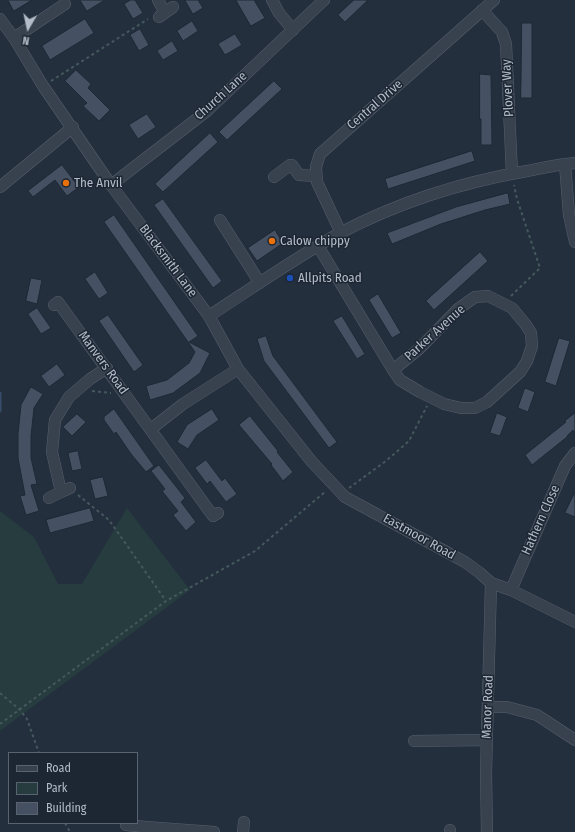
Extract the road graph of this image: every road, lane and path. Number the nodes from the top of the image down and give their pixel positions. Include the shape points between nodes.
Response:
1 (158, 0) edge
2 (272, 0) edge
3 (324, 0) edge
4 (494, 0) edge
5 (65, 4) dead end
6 (482, 10) junction
7 (166, 12) joint
8 (0, 19) edge
9 (293, 30) junction
10 (14, 38) junction
11 (43, 86) junction
12 (72, 127) junction
13 (570, 164) edge
14 (512, 174) junction
15 (316, 176) junction
16 (274, 177) dead end
17 (0, 186) edge
18 (111, 186) junction
19 (220, 220) dead end
20 (341, 233) junction
21 (575, 242) edge
22 (318, 246) junction
23 (260, 283) junction
24 (59, 301) dead end
25 (503, 303) junction
26 (209, 316) junction
27 (107, 368) junction
28 (238, 369) junction
29 (393, 370) junction
30 (78, 389) junction
31 (127, 396) junction
32 (432, 398) junction
33 (151, 430) junction
34 (575, 453) edge
35 (333, 485) junction
36 (65, 490) junction
37 (343, 495) junction
38 (49, 498) dead end
39 (218, 513) dead end
40 (491, 583) junction
41 (511, 590) junction
42 (166, 601) junction
43 (575, 622) edge
44 (0, 693) edge
45 (488, 707) junction
46 (20, 710) junction
47 (0, 724) edge
48 (487, 740) junction
49 (575, 740) edge
50 (414, 741) dead end
51 (39, 752) edge
52 (126, 824) dead end
53 (146, 830) edge
54 (214, 832) edge
55 (487, 832) edge

1 - 7 street
2 - 9 street
3 - 9 street, Church Lane
4 - 6 street, Central Drive
5 - 10 street
6 - 14 street, Plover Way via 502,32 506,44
6 - 15 street, Central Drive via 386,88 320,154
7 - 11 path via 155,15
8 - 10 street, Blacksmith Lane
9 - 18 street, Church Lane via 207,111
10 - 11 street, Blacksmith Lane
11 - 12 street, Blacksmith Lane
12 - 17 street
12 - 18 street, Blacksmith Lane
13 - 14 street
13 - 21 street via 569,215
14 - 20 street via 469,184 395,208
14 - 25 path via 517,199 540,268
15 - 16 street via 299,175 290,165
15 - 20 street, Central Drive
18 - 26 street, Blacksmith Lane
19 - 23 street
20 - 22 street
22 - 23 street
22 - 29 street, Parker Avenue
23 - 26 street
24 - 27 street, Manvers Road
25 - 29 street, Parker Avenue via 488,296 476,297 458,310 419,349
25 - 32 street, Parker Avenue via 512,308 531,333 532,346 520,372 488,402 475,408 460,408
26 - 28 street, Blacksmith Lane
27 - 30 street
27 - 31 street, Manvers Road
28 - 33 street via 183,404
28 - 35 street, Blacksmith Lane
29 - 32 street, Parker Avenue via 400,380
30 - 31 path
30 - 36 street via 55,420 52,452
31 - 33 street, Manvers Road
32 - 37 path via 409,441 386,461 356,481
33 - 39 street, Manvers Road via 213,516
34 - 41 street, Hathern Close via 565,466
35 - 37 street, Blacksmith Lane
35 - 42 path via 255,551
36 - 38 street
36 - 42 path via 109,520
37 - 40 street, Eastmoor Road via 465,562
40 - 41 street, Eastmoor Road
40 - 45 street, Manor Road
41 - 43 street, Eastmoor Road
42 - 46 path
44 - 46 path
45 - 48 street, Manor Road
45 - 49 street via 507,707 537,715
46 - 47 path
46 - 51 path via 27,719
48 - 50 street
48 - 55 street, Manor Road
52 - 53 street
53 - 54 street

